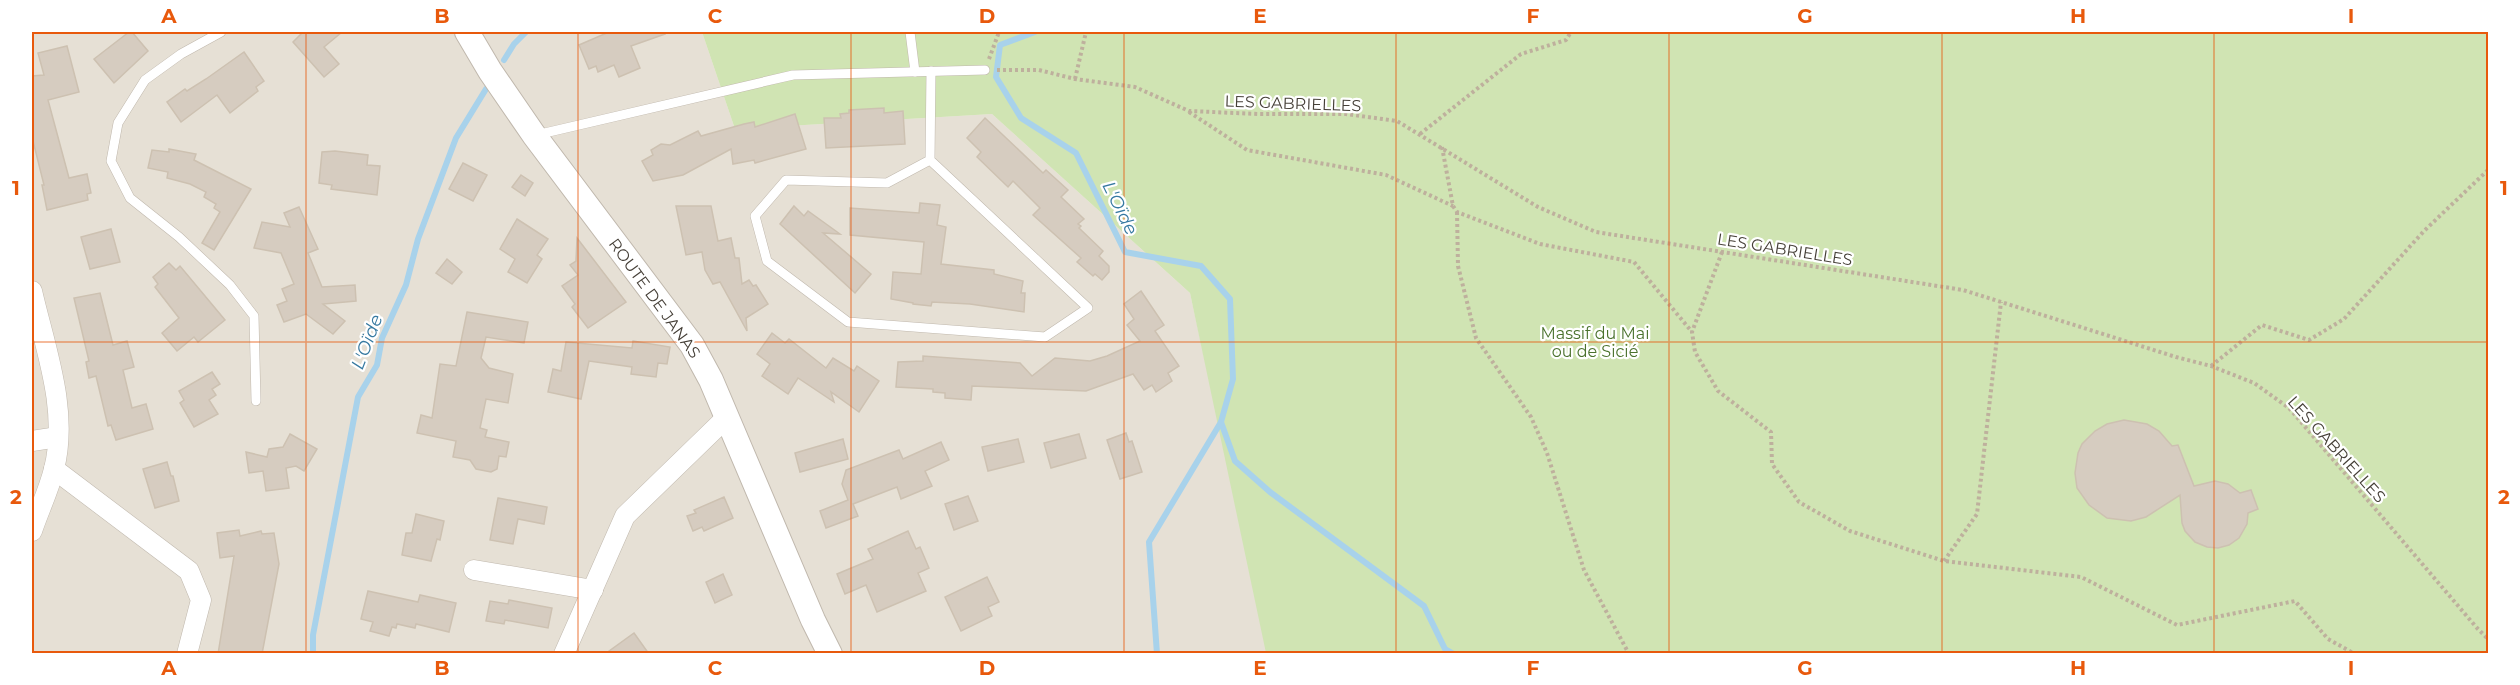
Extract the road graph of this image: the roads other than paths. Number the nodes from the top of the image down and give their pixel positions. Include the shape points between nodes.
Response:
1 (221, 32) edge
2 (467, 32) edge
3 (910, 32) edge
4 (985, 70) road end
5 (931, 71) junction
6 (915, 72) junction
7 (534, 135) junction
8 (930, 160) junction
9 (32, 291) edge
10 (256, 401) dead end
11 (727, 417) junction
12 (58, 437) junction
13 (32, 441) edge
14 (54, 469) junction
15 (32, 531) edge
16 (474, 570) dead end
17 (593, 590) junction
18 (187, 654) edge
19 (564, 654) edge
20 (830, 654) edge

1 - 10 lane via 181,54 146,80 118,123 111,161 130,198 230,285 255,316
2 - 7 street, ROUTE DE JANAS
3 - 6 lane
4 - 5 lane
5 - 6 lane
5 - 8 lane
6 - 7 lane via 793,75
7 - 11 street, ROUTE DE JANAS via 692,345
8 - 8 lane via 887,183 786,180 755,216 767,261 848,322 1045,337 1088,308
9 - 12 street via 58,400
11 - 17 street via 626,516
11 - 20 street, ROUTE DE JANAS
12 - 13 street
12 - 14 street
14 - 15 street
14 - 18 street via 189,571 201,600
16 - 17 street
17 - 19 street

